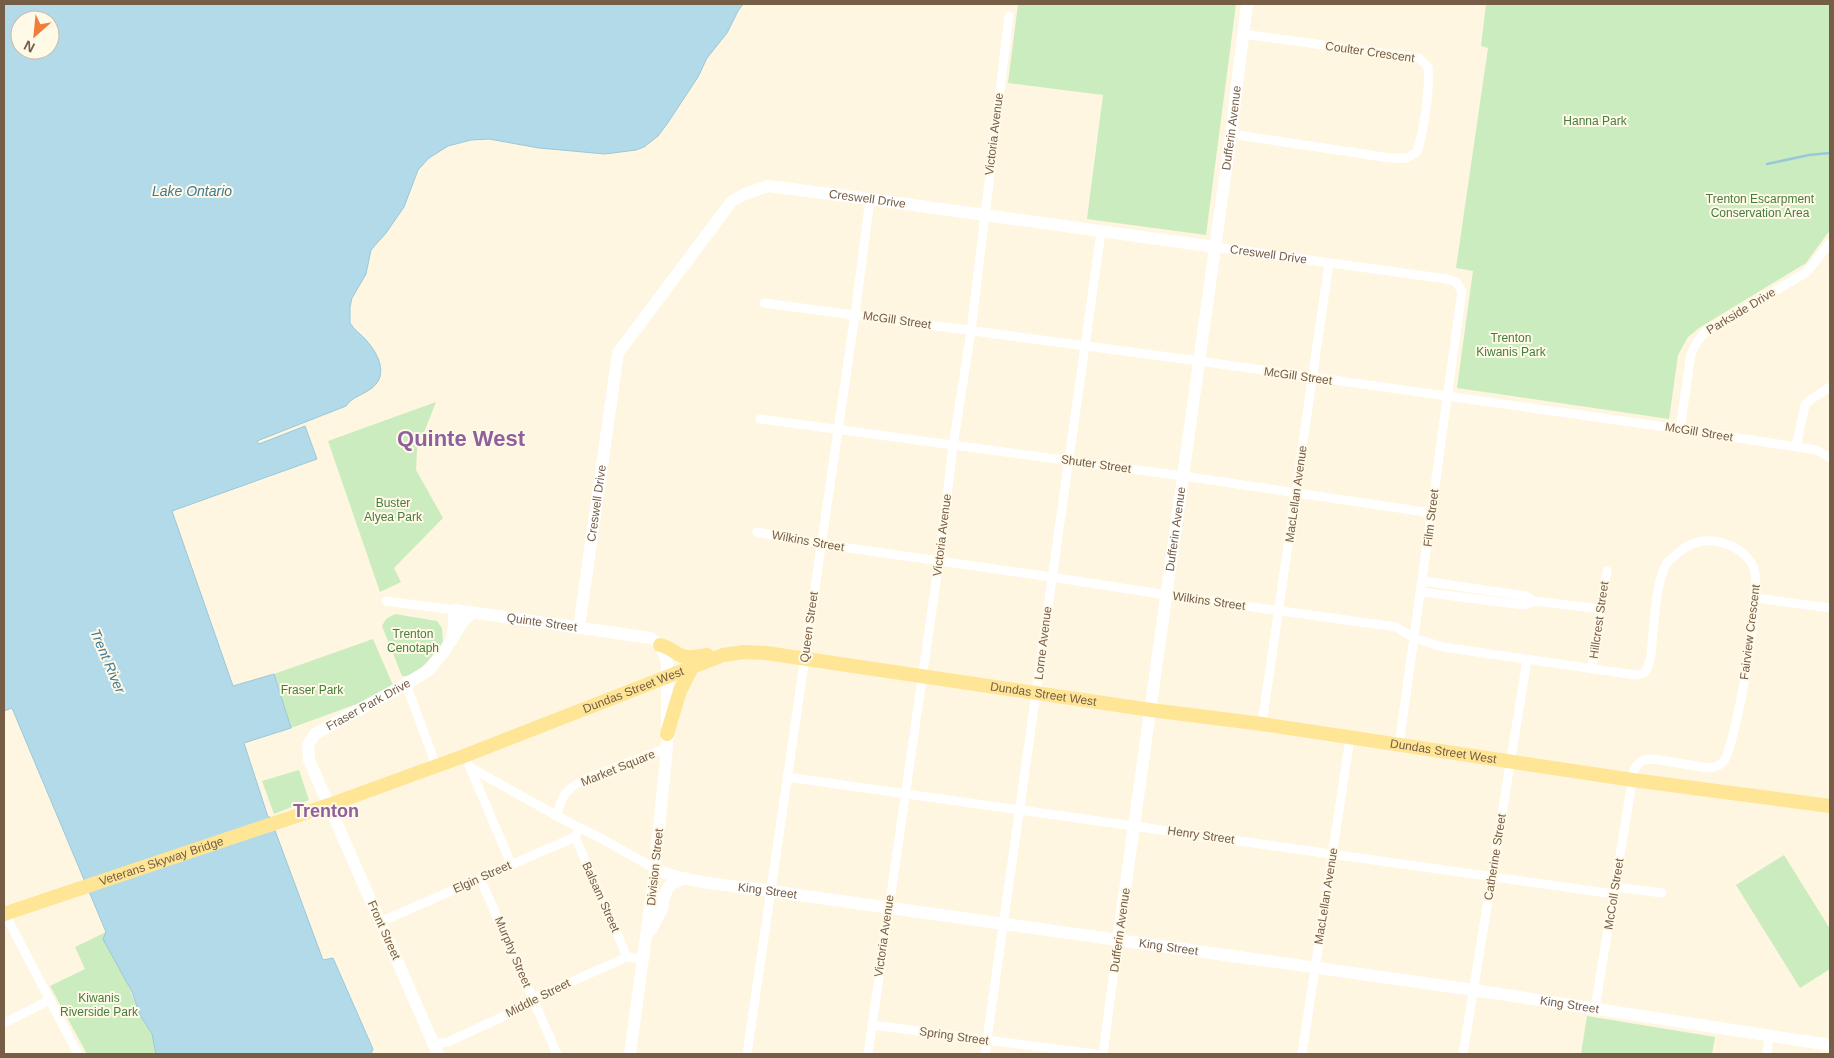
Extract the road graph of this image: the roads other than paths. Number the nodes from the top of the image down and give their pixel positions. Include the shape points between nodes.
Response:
1 (1247, 4) edge
2 (1009, 16) dead end
3 (1243, 34) junction
4 (1231, 134) junction
5 (870, 199) junction
6 (984, 215) junction
7 (1101, 232) junction
8 (1830, 243) edge
9 (1215, 247) junction
10 (1329, 263) junction
11 (1462, 291) joint
12 (764, 303) dead end
13 (855, 314) junction
14 (971, 330) junction
15 (1084, 346) junction
16 (1199, 361) junction
17 (1312, 378) junction
18 (1830, 386) edge
19 (1447, 396) junction
20 (760, 419) dead end
21 (838, 429) junction
22 (1680, 429) junction
23 (953, 446) junction
24 (1796, 447) junction
25 (1830, 458) edge
26 (1068, 460) junction
27 (1183, 476) junction
28 (1296, 493) junction
29 (1432, 512) junction
30 (757, 532) dead end
31 (821, 544) junction
32 (939, 562) junction
33 (1606, 571) dead end
34 (1051, 577) junction
35 (1423, 581) junction
36 (1421, 592) junction
37 (1167, 596) junction
38 (1756, 598) junction
39 (386, 601) dead end
40 (1534, 602) junction
41 (1830, 608) edge
42 (1601, 609) junction
43 (455, 610) junction
44 (1280, 611) junction
45 (472, 613) junction
46 (579, 627) junction
47 (1414, 638) junction
48 (452, 640) junction
49 (660, 645) junction
50 (723, 655) junction
51 (805, 660) junction
52 (1527, 660) junction
53 (1650, 661) joint
54 (692, 667) junction
55 (1592, 668) junction
56 (922, 677) junction
57 (666, 678) junction
58 (406, 684) junction
59 (1036, 693) junction
60 (1151, 710) junction
61 (1262, 724) junction
62 (1350, 738) junction
63 (667, 741) junction
64 (1399, 745) junction
65 (468, 762) junction
66 (1511, 762) junction
67 (436, 765) junction
68 (788, 777) junction
69 (1633, 780) junction
70 (904, 793) junction
71 (329, 805) junction
72 (1830, 806) edge
73 (1019, 809) junction
74 (556, 816) junction
75 (281, 821) joint
76 (1134, 825) junction
77 (580, 828) junction
78 (574, 837) junction
79 (1332, 854) junction
80 (511, 864) junction
81 (656, 869) junction
82 (480, 878) junction
83 (684, 878) junction
84 (1492, 878) junction
85 (1615, 890) junction
86 (770, 891) junction
87 (1662, 893) dead end
88 (888, 909) junction
89 (4, 913) edge
90 (380, 922) junction
91 (1004, 924) junction
92 (646, 939) junction
93 (1118, 940) junction
94 (627, 957) junction
95 (643, 959) junction
96 (1315, 967) junction
97 (1474, 990) junction
98 (50, 1000) junction
99 (534, 1002) junction
100 (1595, 1008) junction
101 (4, 1023) edge
102 (872, 1025) junction
103 (1769, 1035) junction
104 (987, 1040) junction
105 (1830, 1045) edge
106 (436, 1049) edge
107 (78, 1054) edge
108 (557, 1054) edge
109 (630, 1054) edge
110 (748, 1054) edge
111 (868, 1054) edge
112 (985, 1054) edge
113 (1095, 1054) edge
114 (1103, 1054) edge
115 (1302, 1054) edge
116 (1463, 1054) edge
117 (1767, 1054) edge

1 - 3 street, Dufferin Avenue
2 - 6 street, Victoria Avenue
3 - 4 street, Dufferin Avenue
3 - 4 street, Coulter Crescent via 1419,58 1428,67 1429,80 1417,152 1407,158
4 - 9 street, Dufferin Avenue
5 - 6 street, Creswell Drive
5 - 13 street, Queen Street
5 - 46 street, Creswell Drive via 768,186 732,201 618,353
6 - 7 street, Creswell Drive
6 - 14 street, Victoria Avenue
7 - 9 street, Creswell Drive
7 - 15 street, Lorne Avenue
8 - 22 street, Parkside Drive via 1807,272 1705,332 1696,342 1691,354
9 - 10 street, Creswell Drive
9 - 16 street, Dufferin Avenue
10 - 11 street, Creswell Drive via 1447,279 1456,282
10 - 17 street, MacLellan Avenue
11 - 19 street, Film Street
12 - 13 street, McGill Street
13 - 14 street, McGill Street
13 - 21 street, Queen Street
14 - 15 street, McGill Street
14 - 23 street, Victoria Avenue
15 - 16 street, McGill Street
15 - 26 street, Lorne Avenue
16 - 17 street, McGill Street
16 - 27 street, Dufferin Avenue
17 - 19 street, McGill Street
17 - 28 street, MacLellan Avenue
18 - 24 street via 1805,405
19 - 22 street, McGill Street
19 - 29 street, Film Street
20 - 21 street, Shuter Street
21 - 23 street, Shuter Street
21 - 31 street, Queen Street
22 - 24 street, McGill Street
23 - 26 street, Shuter Street
23 - 32 street, Victoria Avenue
24 - 25 street, McGill Street via 1817,450
26 - 27 street, Shuter Street
26 - 34 street, Lorne Avenue
27 - 28 street, Shuter Street
27 - 37 street, Dufferin Avenue
28 - 29 street, Shuter Street
28 - 44 street, MacLellan Avenue
29 - 35 street, Film Street
30 - 31 street, Wilkins Street
31 - 32 street, Wilkins Street
31 - 51 street, Queen Street
32 - 34 street, Wilkins Street
32 - 56 street, Victoria Avenue
33 - 42 street, Hillcrest Street
34 - 37 street, Wilkins Street
34 - 59 street, Lorne Avenue
35 - 36 street, Film Street
35 - 40 street via 1526,596
36 - 40 street via 1524,605
36 - 47 street, Film Street
37 - 44 street, Wilkins Street
37 - 60 street, Dufferin Avenue
38 - 41 street
38 - 53 street, Fairview Crescent via 1757,580 1753,566 1741,552 1715,542 1685,547 1667,563 1662,577
38 - 69 street, Fairview Crescent via 1747,666 1724,761 1709,768 1644,759 1634,770
39 - 43 street, Quinte Street
40 - 42 street
42 - 55 street, Hillcrest Street
43 - 45 street, Quinte Street
43 - 48 street
44 - 47 street, Wilkins Street via 1396,627
44 - 61 street, MacLellan Avenue
45 - 46 street, Quinte Street
45 - 48 street, Fraser Park Drive
46 - 49 street, Quinte Street via 650,638
47 - 52 street, Wilkins Street via 1443,647
47 - 64 street, Film Street
48 - 58 street, Fraser Park Drive via 428,670
49 - 50 main road via 688,657
49 - 57 street via 666,663
50 - 51 main road, Dundas Street West via 744,652
50 - 54 main road, Dundas Street West
51 - 56 main road, Dundas Street West
51 - 68 street, Queen Street
52 - 55 street, Wilkins Street
52 - 66 street, Catherine Street
53 - 55 street, Wilkins Street via 1644,673 1635,675
54 - 57 main road, Dundas Street West
54 - 63 main road via 680,691
56 - 59 main road, Dundas Street West
56 - 70 street, Victoria Avenue
57 - 63 street, Division Street
57 - 65 main road, Dundas Street West
58 - 67 street
58 - 71 street, Fraser Park Drive via 315,734 308,746 309,760
59 - 60 main road, Dundas Street West
59 - 73 street, Lorne Avenue
60 - 61 main road, Dundas Street West
60 - 76 street, Dufferin Avenue
61 - 62 main road, Dundas Street West
62 - 64 main road, Dundas Street West
62 - 79 street, MacLellan Avenue
63 - 74 street, Market Square via 575,785 564,793
63 - 81 street, Division Street
64 - 66 main road, Dundas Street West
65 - 67 main road, Dundas Street West
65 - 74 street, King Street
65 - 80 street
66 - 69 main road, Dundas Street West
66 - 84 street, Catherine Street
67 - 71 main road, Dundas Street West
68 - 70 street, Henry Street
68 - 86 street, Queen Street
69 - 72 main road, Dundas Street West
69 - 85 street, McColl Street
70 - 73 street, Henry Street
70 - 88 street, Victoria Avenue
71 - 75 main road, Dundas Street West
71 - 90 street, Front Street
73 - 76 street, Henry Street
73 - 91 street, Lorne Avenue
74 - 77 street, King Street
75 - 89 main road, Veterans Skyway Bridge
76 - 79 street, Henry Street
76 - 93 street, Dufferin Avenue
77 - 78 street
77 - 81 street, King Street
78 - 80 street, Elgin Street
78 - 94 street, Balsam Street
79 - 84 street, Henry Street
79 - 96 street, MacLellan Avenue
80 - 82 street, Elgin Street
81 - 83 street, King Street
81 - 92 street, Division Street
82 - 90 street, Elgin Street
82 - 99 street, Murphy Street
83 - 86 street, King Street
83 - 92 street via 668,888 662,909
84 - 85 street, Henry Street
84 - 97 street, Catherine Street
85 - 87 street, Henry Street
85 - 100 street, McColl Street
86 - 88 street, King Street
86 - 110 street, Queen Street
88 - 91 street, King Street
88 - 102 street, Victoria Avenue
89 - 98 street
90 - 106 street, Front Street
91 - 93 street, King Street
91 - 104 street, Lorne Avenue
92 - 95 street, Division Street
93 - 96 street, King Street
93 - 114 street, Dufferin Avenue
94 - 95 street
94 - 99 street, Middle Street via 537,997
95 - 109 street, Division Street
96 - 97 street, King Street
96 - 115 street, MacLellan Avenue
97 - 100 street, King Street
97 - 116 street, Catherine Street
98 - 101 street
98 - 107 street
99 - 106 street, Middle Street
99 - 108 street, Murphy Street
100 - 103 street, King Street
102 - 104 street, Spring Street
102 - 111 street, Victoria Avenue
103 - 105 street, King Street
103 - 117 street
104 - 112 street, Lorne Avenue
104 - 113 street, Spring Street

